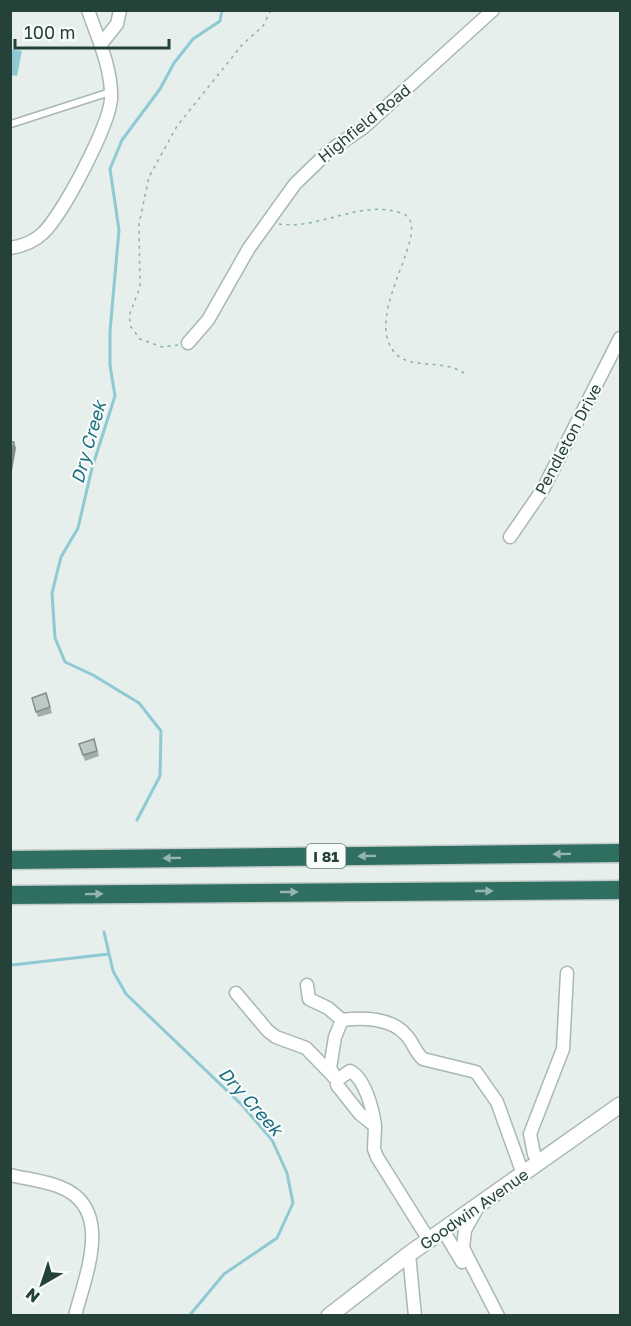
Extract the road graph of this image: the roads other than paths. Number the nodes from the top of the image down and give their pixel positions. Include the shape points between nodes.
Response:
1 (88, 10) edge
2 (120, 10) edge
3 (493, 10) edge
4 (100, 44) junction
5 (110, 92) junction
6 (11, 124) edge
7 (10, 248) edge
8 (621, 338) edge
9 (188, 343) road end
10 (510, 537) dead end
11 (621, 853) edge
12 (10, 860) edge
13 (621, 890) edge
14 (10, 895) edge
15 (567, 973) dead end
16 (307, 985) dead end
17 (236, 993) dead end
18 (342, 1020) junction
19 (337, 1080) junction
20 (621, 1105) edge
21 (375, 1126) junction
22 (539, 1163) junction
23 (523, 1174) junction
24 (10, 1175) edge
25 (480, 1204) junction
26 (443, 1230) junction
27 (429, 1239) junction
28 (409, 1254) junction
29 (75, 1316) edge
30 (329, 1316) edge
31 (415, 1316) edge
32 (491, 1316) edge
33 (498, 1316) edge

1 - 4 street
2 - 4 street via 117,24
3 - 9 street, Highfield Road via 364,127 310,167 269,219 207,320
4 - 5 street
5 - 6 lane
5 - 7 street via 109,114 102,134 50,226 30,243
8 - 10 street, Pendleton Drive via 543,489
11 -> 12 highway, I 81
14 -> 13 highway, I 81
15 - 22 street via 563,1049 530,1134
16 - 18 street via 309,999
17 - 19 street via 268,1031 306,1048
18 - 19 street via 330,1068
18 - 23 street via 368,1019 396,1026 423,1059 476,1072 497,1102
19 - 21 street via 360,1114
19 - 21 street via 350,1071 357,1076
20 - 22 street, Goodwin Avenue
21 - 27 street via 377,1157
22 - 23 street, Goodwin Avenue
23 - 25 street, Goodwin Avenue
24 - 29 street via 65,1189 87,1213 92,1224 92,1252
25 - 26 street, Goodwin Avenue
25 - 33 street via 465,1230 463,1248
26 - 27 street, Goodwin Avenue
26 - 32 street
27 - 28 street, Goodwin Avenue
28 - 30 street, Goodwin Avenue
28 - 31 street

